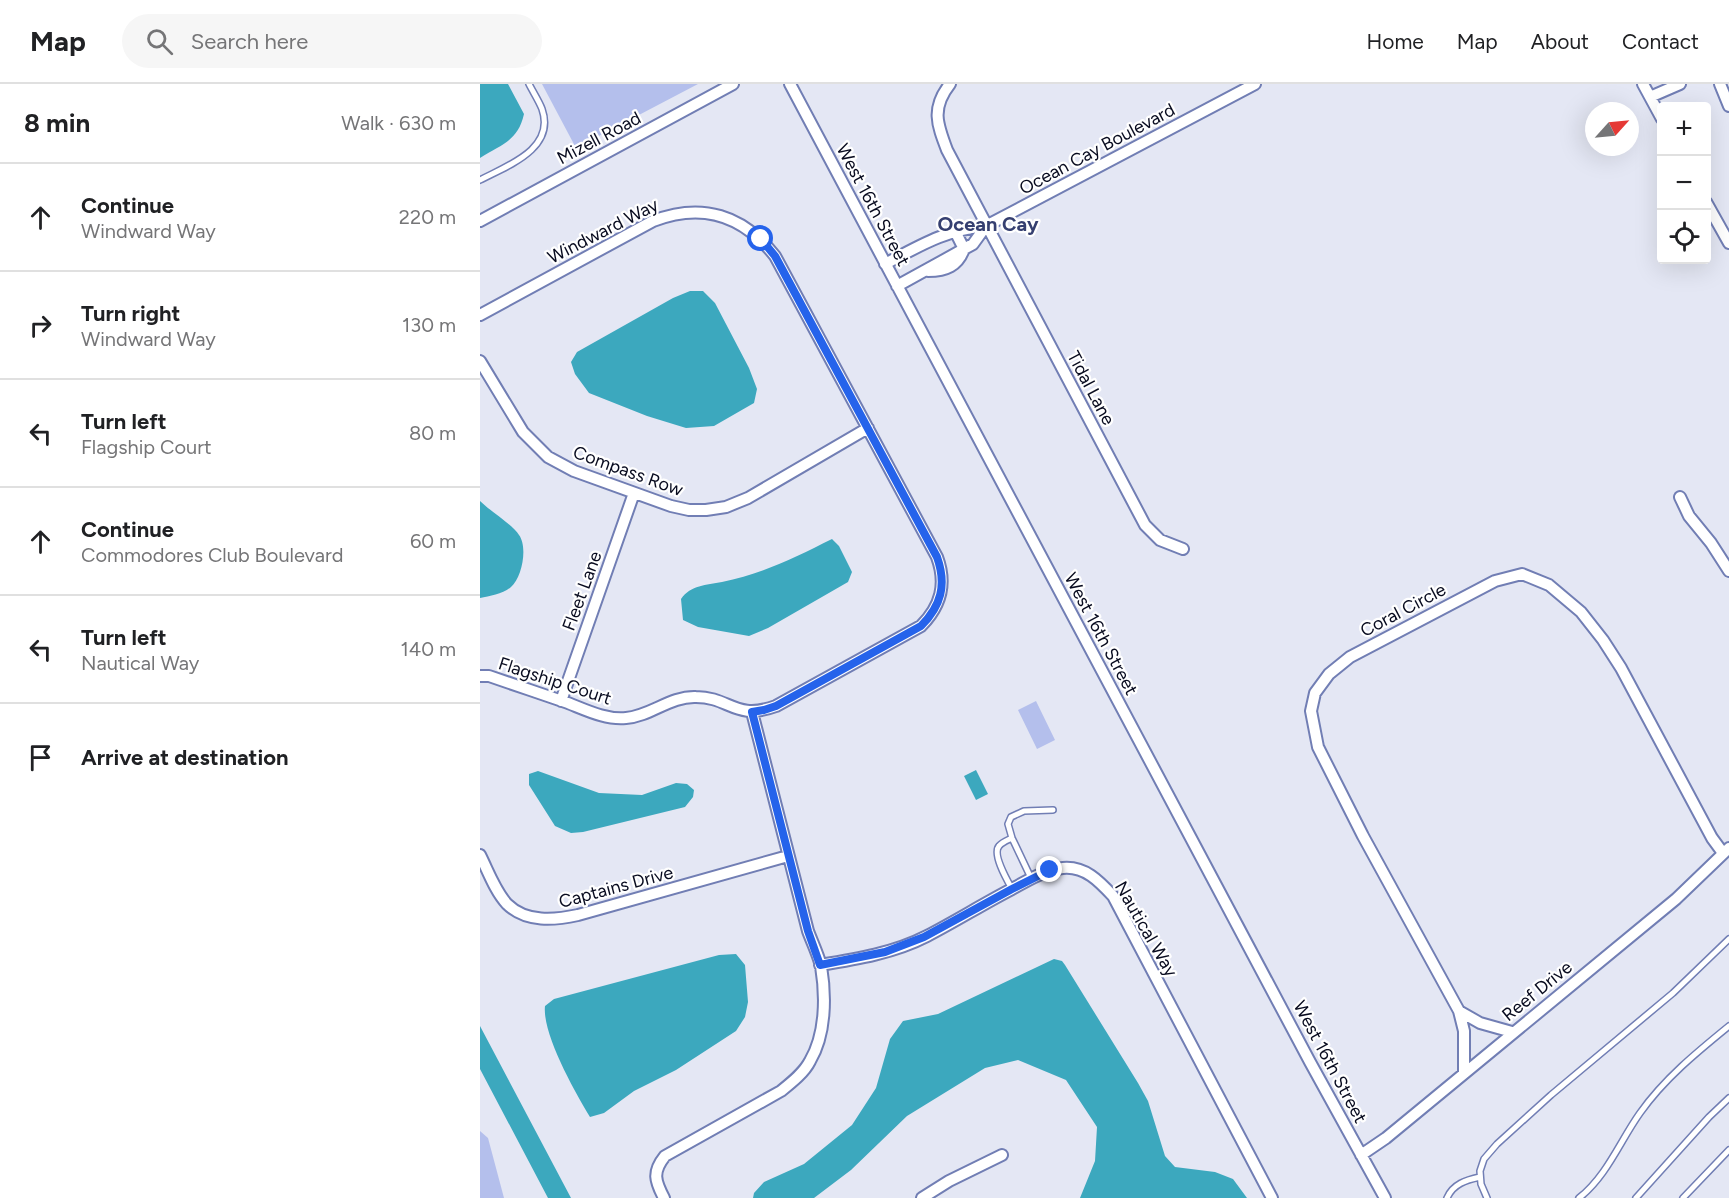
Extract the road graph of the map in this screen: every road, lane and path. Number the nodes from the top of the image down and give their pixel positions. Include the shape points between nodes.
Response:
1 (529, 84) edge
2 (733, 84) edge
3 (790, 84) edge
4 (951, 84) edge
5 (1255, 84) edge
6 (1643, 84) edge
7 (1680, 84) edge
8 (1720, 84) edge
9 (1650, 97) junction
10 (1729, 106) edge
11 (1657, 110) edge
12 (480, 180) edge
13 (1711, 209) edge
14 (480, 220) edge
15 (986, 226) junction
16 (955, 231) junction
17 (1729, 243) edge
18 (964, 249) junction
19 (885, 264) junction
20 (897, 286) junction
21 (480, 315) edge
22 (480, 361) edge
23 (868, 428) junction
24 (634, 493) junction
25 (1680, 497) dead end
26 (1182, 549) dead end
27 (1729, 571) edge
28 (480, 676) edge
29 (561, 701) junction
30 (752, 712) junction
31 (1053, 810) dead end
32 (1012, 838) junction
33 (1726, 851) edge
34 (480, 855) edge
35 (788, 856) junction
36 (1031, 879) junction
37 (1012, 889) junction
38 (1729, 939) edge
39 (820, 965) junction
40 (1459, 1011) junction
41 (1729, 1026) edge
42 (1512, 1032) junction
43 (1464, 1072) junction
44 (1729, 1098) edge
45 (1729, 1150) edge
46 (1002, 1155) dead end
47 (1361, 1155) junction
48 (1480, 1177) junction
49 (664, 1198) edge
50 (921, 1198) edge
51 (1272, 1198) edge
52 (1384, 1198) edge
53 (1448, 1198) edge
54 (1487, 1198) edge
55 (1579, 1198) edge
56 (1636, 1198) edge
57 (1683, 1198) edge

1 - 12 lane via 542,111 542,135 532,150 516,162
2 - 14 street, Mizell Road
3 - 19 street, West 16th Street
4 - 15 street via 942,94 936,123
5 - 15 street, Ocean Cay Boulevard
6 - 9 street
7 - 9 street
8 - 10 street
9 - 11 street
13 - 17 street
15 - 16 street, Ocean Cay Boulevard
15 - 18 street, Ocean Cay Boulevard via 973,244
15 - 26 street, Tidal Lane via 1145,525 1160,540
16 - 18 street
16 - 19 street, Ocean Cay Boulevard
18 - 20 street, Ocean Cay Boulevard
19 - 20 street, West 16th Street
20 - 47 street, West 16th Street
21 - 23 street, Windward Way via 653,221 684,212 717,215 750,230 775,256
22 - 24 street, Compass Row via 523,432 548,457
23 - 24 street, Compass Row via 726,507 689,510
23 - 30 street, Windward Way via 937,557 943,582 938,605 921,626 776,706
24 - 29 street, Fleet Lane
25 - 27 street
28 - 29 street, Flagship Court
29 - 30 street, Flagship Court via 612,718 637,716 684,697 709,699
30 - 35 street
31 - 32 lane via 1024,811 1011,817 1008,824
32 - 36 lane
32 - 37 lane via 996,851
33 - 40 street, Coral Circle via 1712,838 1609,649 1581,612 1549,585 1522,574 1495,582 1350,657 1329,674 1315,693 1311,711 1318,747
33 - 42 street, Reef Drive via 1676,899
34 - 35 street, Captains Drive via 507,904 540,919 556,920
35 - 39 street
36 - 37 street, Nautical Way
36 - 51 street, Nautical Way via 1050,870 1081,870 1097,879 1113,896
37 - 39 street, Nautical Way via 924,937 885,952
38 - 48 lane via 1673,993 1497,1144 1484,1159
39 - 49 street via 823,1017 810,1062 781,1091 665,1156 658,1164 656,1176
40 - 42 street via 1480,1023
40 - 43 street, Coral Circle via 1464,1031
41 - 55 lane via 1653,1097 1601,1176
42 - 43 street, Reef Drive
43 - 47 street, Reef Drive
44 - 56 lane
45 - 57 lane
46 - 50 street
47 - 52 street, West 16th Street
48 - 53 lane via 1460,1184
48 - 54 lane

